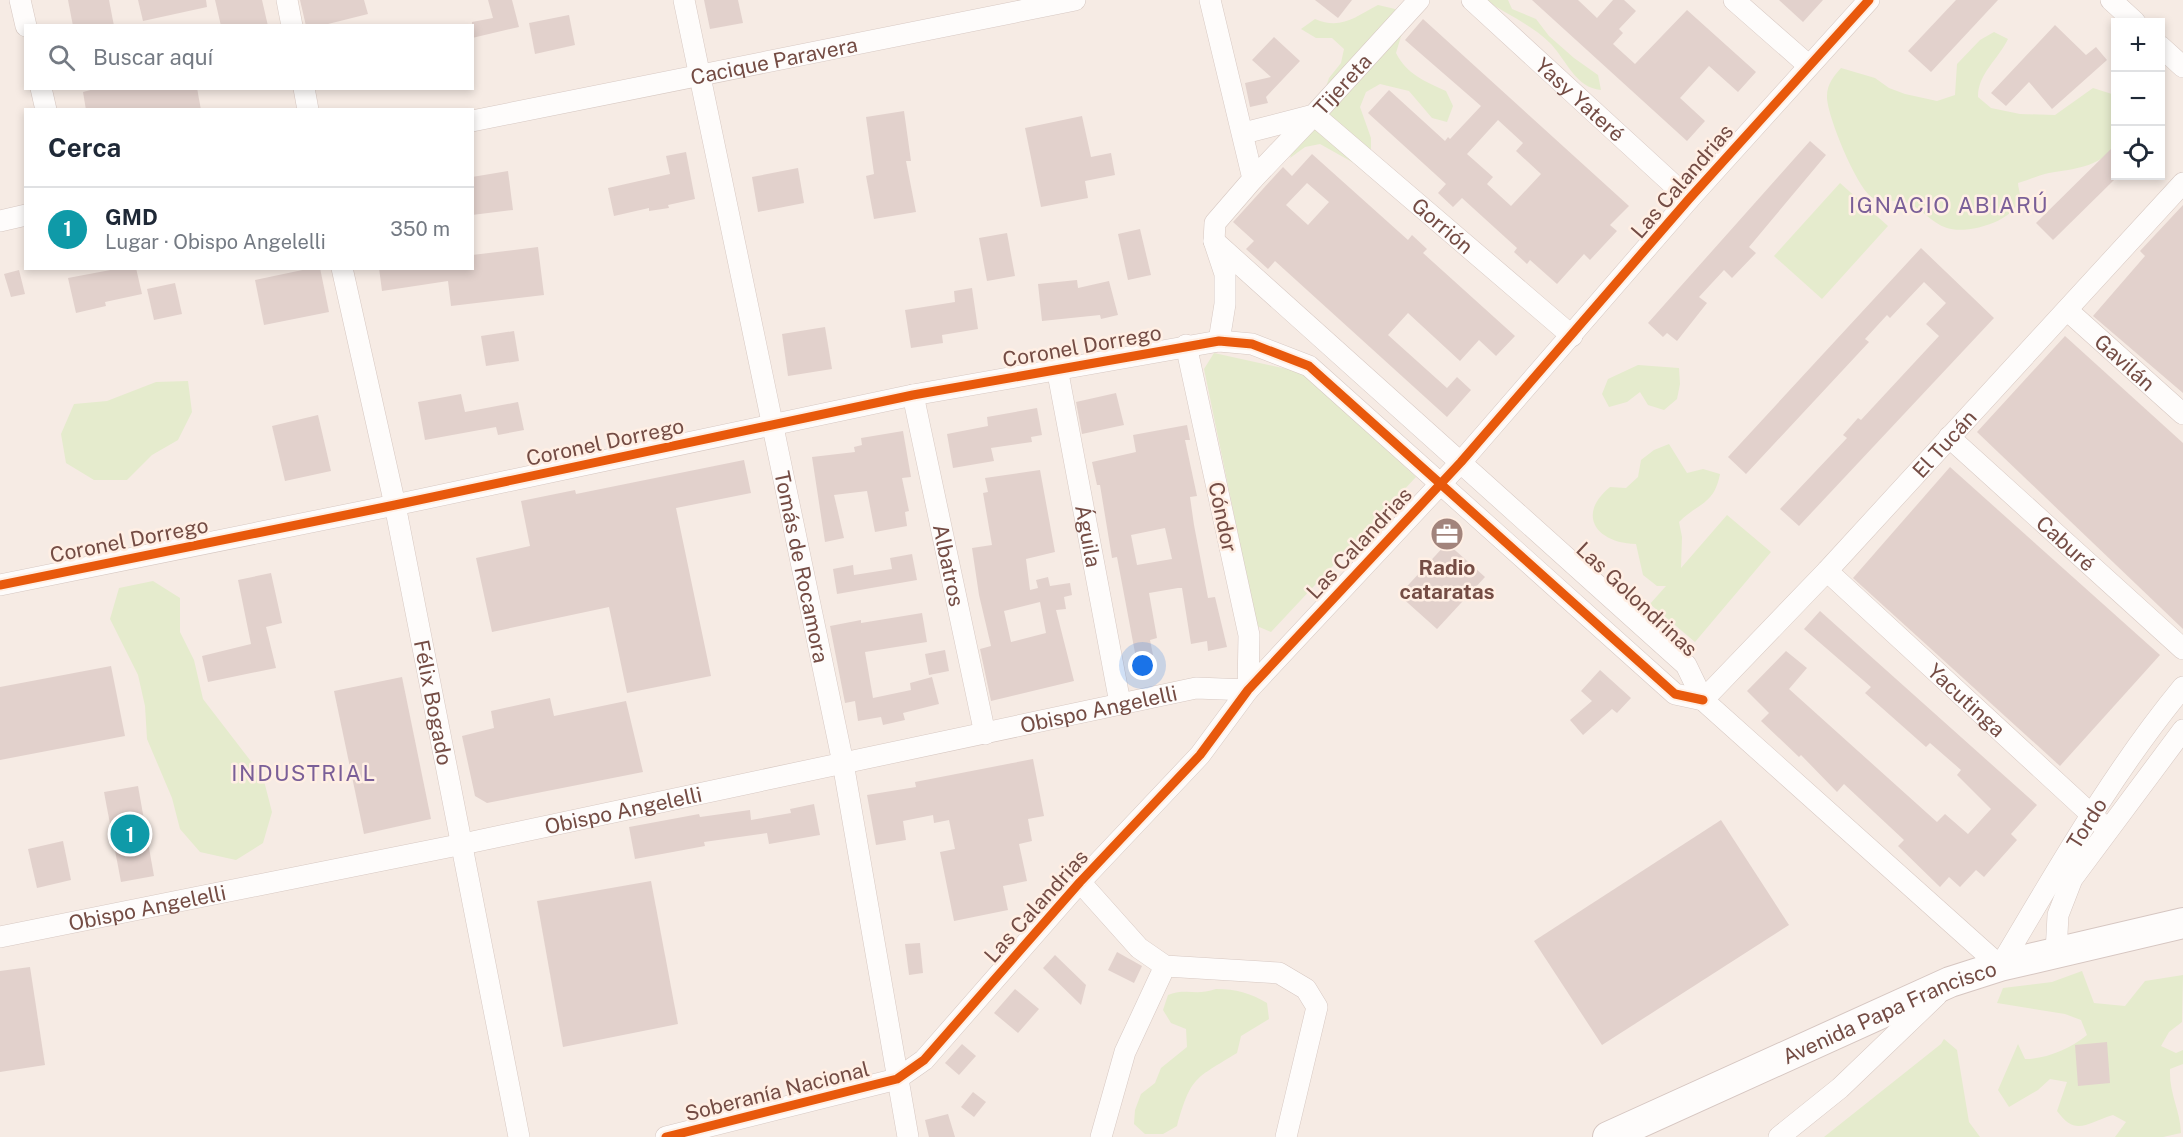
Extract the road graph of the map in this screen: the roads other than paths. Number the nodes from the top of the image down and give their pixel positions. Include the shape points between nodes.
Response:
1 (20, 0) edge
2 (287, 0) edge
3 (684, 0) edge
4 (1075, 0) edge
5 (1210, 0) edge
6 (1419, 0) edge
7 (1472, 0) edge
8 (1734, 0) edge
9 (1869, 0) edge
10 (2110, 0) edge
11 (2130, 18) edge
12 (26, 24) edge
13 (292, 24) edge
14 (2165, 51) edge
15 (1808, 65) junction
16 (2183, 67) edge
17 (701, 77) junction
18 (41, 90) edge
19 (304, 90) edge
20 (46, 108) edge
21 (308, 108) edge
22 (1314, 115) junction
23 (474, 121) edge
24 (1244, 133) junction
25 (1253, 179) junction
26 (2183, 184) edge
27 (1689, 199) junction
28 (24, 215) edge
29 (0, 221) edge
30 (1214, 241) junction
31 (342, 270) edge
32 (2067, 310) junction
33 (1572, 336) junction
34 (1219, 341) junction
35 (1186, 345) junction
36 (1057, 368) junction
37 (913, 395) junction
38 (2183, 414) edge
39 (773, 424) junction
40 (1949, 437) junction
41 (1461, 462) junction
42 (1440, 482) junction
43 (395, 505) junction
44 (1827, 571) junction
45 (0, 585) edge
46 (2183, 649) edge
47 (2183, 687) edge
48 (1248, 690) junction
49 (1703, 700) junction
50 (1120, 703) junction
51 (2183, 730) edge
52 (985, 734) junction
53 (843, 763) junction
54 (2098, 823) junction
55 (463, 843) junction
56 (1080, 882) junction
57 (2183, 923) edge
58 (0, 937) edge
59 (2056, 953) junction
60 (1165, 966) junction
61 (2000, 966) junction
62 (1950, 982) junction
63 (897, 1079) junction
64 (519, 1137) edge
65 (666, 1137) edge
66 (909, 1137) edge
67 (1101, 1137) edge
68 (1286, 1137) edge
69 (1608, 1137) edge
70 (1779, 1137) edge

1 - 12 street
2 - 13 street
3 - 17 street, Tomás de Rocamora
4 - 17 street, Cacique Paravera
5 - 24 street
6 - 22 street, Tijereta
7 - 27 street, Yasy Yateré
8 - 15 street
9 - 15 street, Las Calandrias
10 - 11 street
14 - 16 street
15 - 27 street, Las Calandrias
17 - 23 street, Cacique Paravera
17 - 39 street, Tomás de Rocamora
18 - 20 street
19 - 21 street
22 - 24 street, Tijereta
22 - 25 street
22 - 33 street, Gorrión
24 - 25 street
25 - 30 street via 1215,223
26 - 32 street, El Tucán
27 - 33 street, Las Calandrias
28 - 29 street
30 - 34 street via 1225,274
30 - 41 street, Las Golondrinas
31 - 43 street, Félix Bogado
32 - 38 street, Gavilán
32 - 40 street, El Tucán
33 - 41 street, Las Calandrias
34 - 35 street, Coronel Dorrego
34 - 42 street, Las Golondrinas via 1252,345 1309,366
35 - 36 street, Coronel Dorrego
35 - 48 street, Cóndor via 1249,635
36 - 37 street, Coronel Dorrego
36 - 50 street, Águila
37 - 39 street, Coronel Dorrego
37 - 52 street, Albatros
39 - 43 street, Coronel Dorrego
39 - 53 street, Tomás de Rocamora
40 - 44 street, El Tucán
40 - 46 street, Caburé
41 - 42 street, Las Calandrias
41 - 49 street, Las Golondrinas via 1686,665
42 - 48 street, Las Calandrias
42 - 49 street, Las Golondrinas via 1675,694
43 - 45 street, Coronel Dorrego
43 - 55 street, Félix Bogado
44 - 49 street, El Tucán
44 - 54 street, Yacutinga
47 - 54 street, Tordo via 2143,736
48 - 50 street, Obispo Angelelli via 1196,688
48 - 56 street, Las Calandrias via 1200,755
49 - 61 street, Las Golondrinas
50 - 52 street, Obispo Angelelli
51 - 54 street, Tordo
52 - 53 street, Obispo Angelelli
53 - 55 street, Obispo Angelelli
53 - 63 street, Tomás de Rocamora
54 - 59 street, Tordo via 2058,915
54 - 61 street, Tordo
55 - 58 street, Obispo Angelelli
55 - 64 street, Félix Bogado
56 - 60 street via 1139,948
56 - 63 street, Las Calandrias via 924,1060
57 - 59 main road, Avenida Papa Francisco
59 - 61 main road, Avenida Papa Francisco
60 - 67 street via 1125,1052
60 - 68 street via 1279,973 1306,989 1317,1007
61 - 62 main road, Avenida Papa Francisco
62 - 69 main road, Avenida Papa Francisco
62 - 70 street via 1840,1088
63 - 65 street, Soberanía Nacional
63 - 66 street, Tomás de Rocamora

